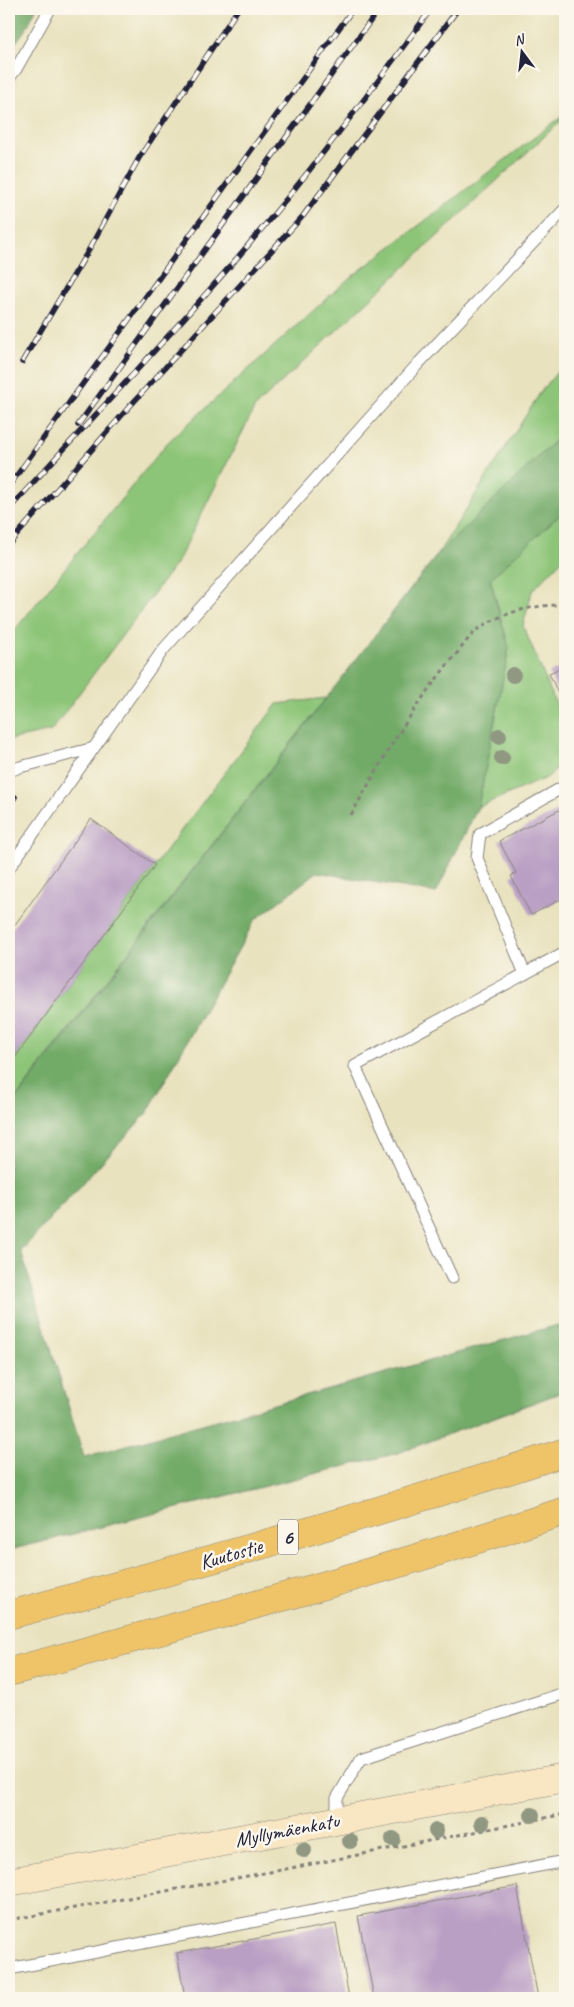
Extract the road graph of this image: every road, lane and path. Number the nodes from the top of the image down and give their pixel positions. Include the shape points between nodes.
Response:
1 (50, 9) edge
2 (9, 78) edge
3 (565, 209) edge
4 (565, 605) edge
5 (94, 748) junction
6 (9, 771) edge
7 (565, 786) edge
8 (351, 814) dead end
9 (9, 868) edge
10 (565, 952) edge
11 (525, 974) junction
12 (452, 1278) dead end
13 (565, 1452) edge
14 (565, 1511) edge
15 (9, 1615) edge
16 (9, 1672) edge
17 (565, 1693) edge
18 (565, 1778) edge
19 (565, 1814) edge
20 (338, 1821) junction
21 (565, 1861) edge
22 (9, 1882) edge
23 (9, 1920) edge
24 (9, 1969) edge

1 - 2 lane
3 - 5 lane via 417,365 163,650
4 - 8 path via 545,604 510,613 478,629 436,679 405,723
5 - 6 lane
5 - 9 lane
7 - 11 lane via 480,834 477,858
10 - 11 lane
11 - 12 lane via 355,1066
13 - 15 highway, Kuutostie / 6 via 206,1562
14 - 16 highway via 228,1613
17 - 20 lane via 361,1758 337,1798
18 - 20 main road, Myllymäenkatu
19 - 23 path
20 - 22 main road, Myllymäenkatu
21 - 24 lane

